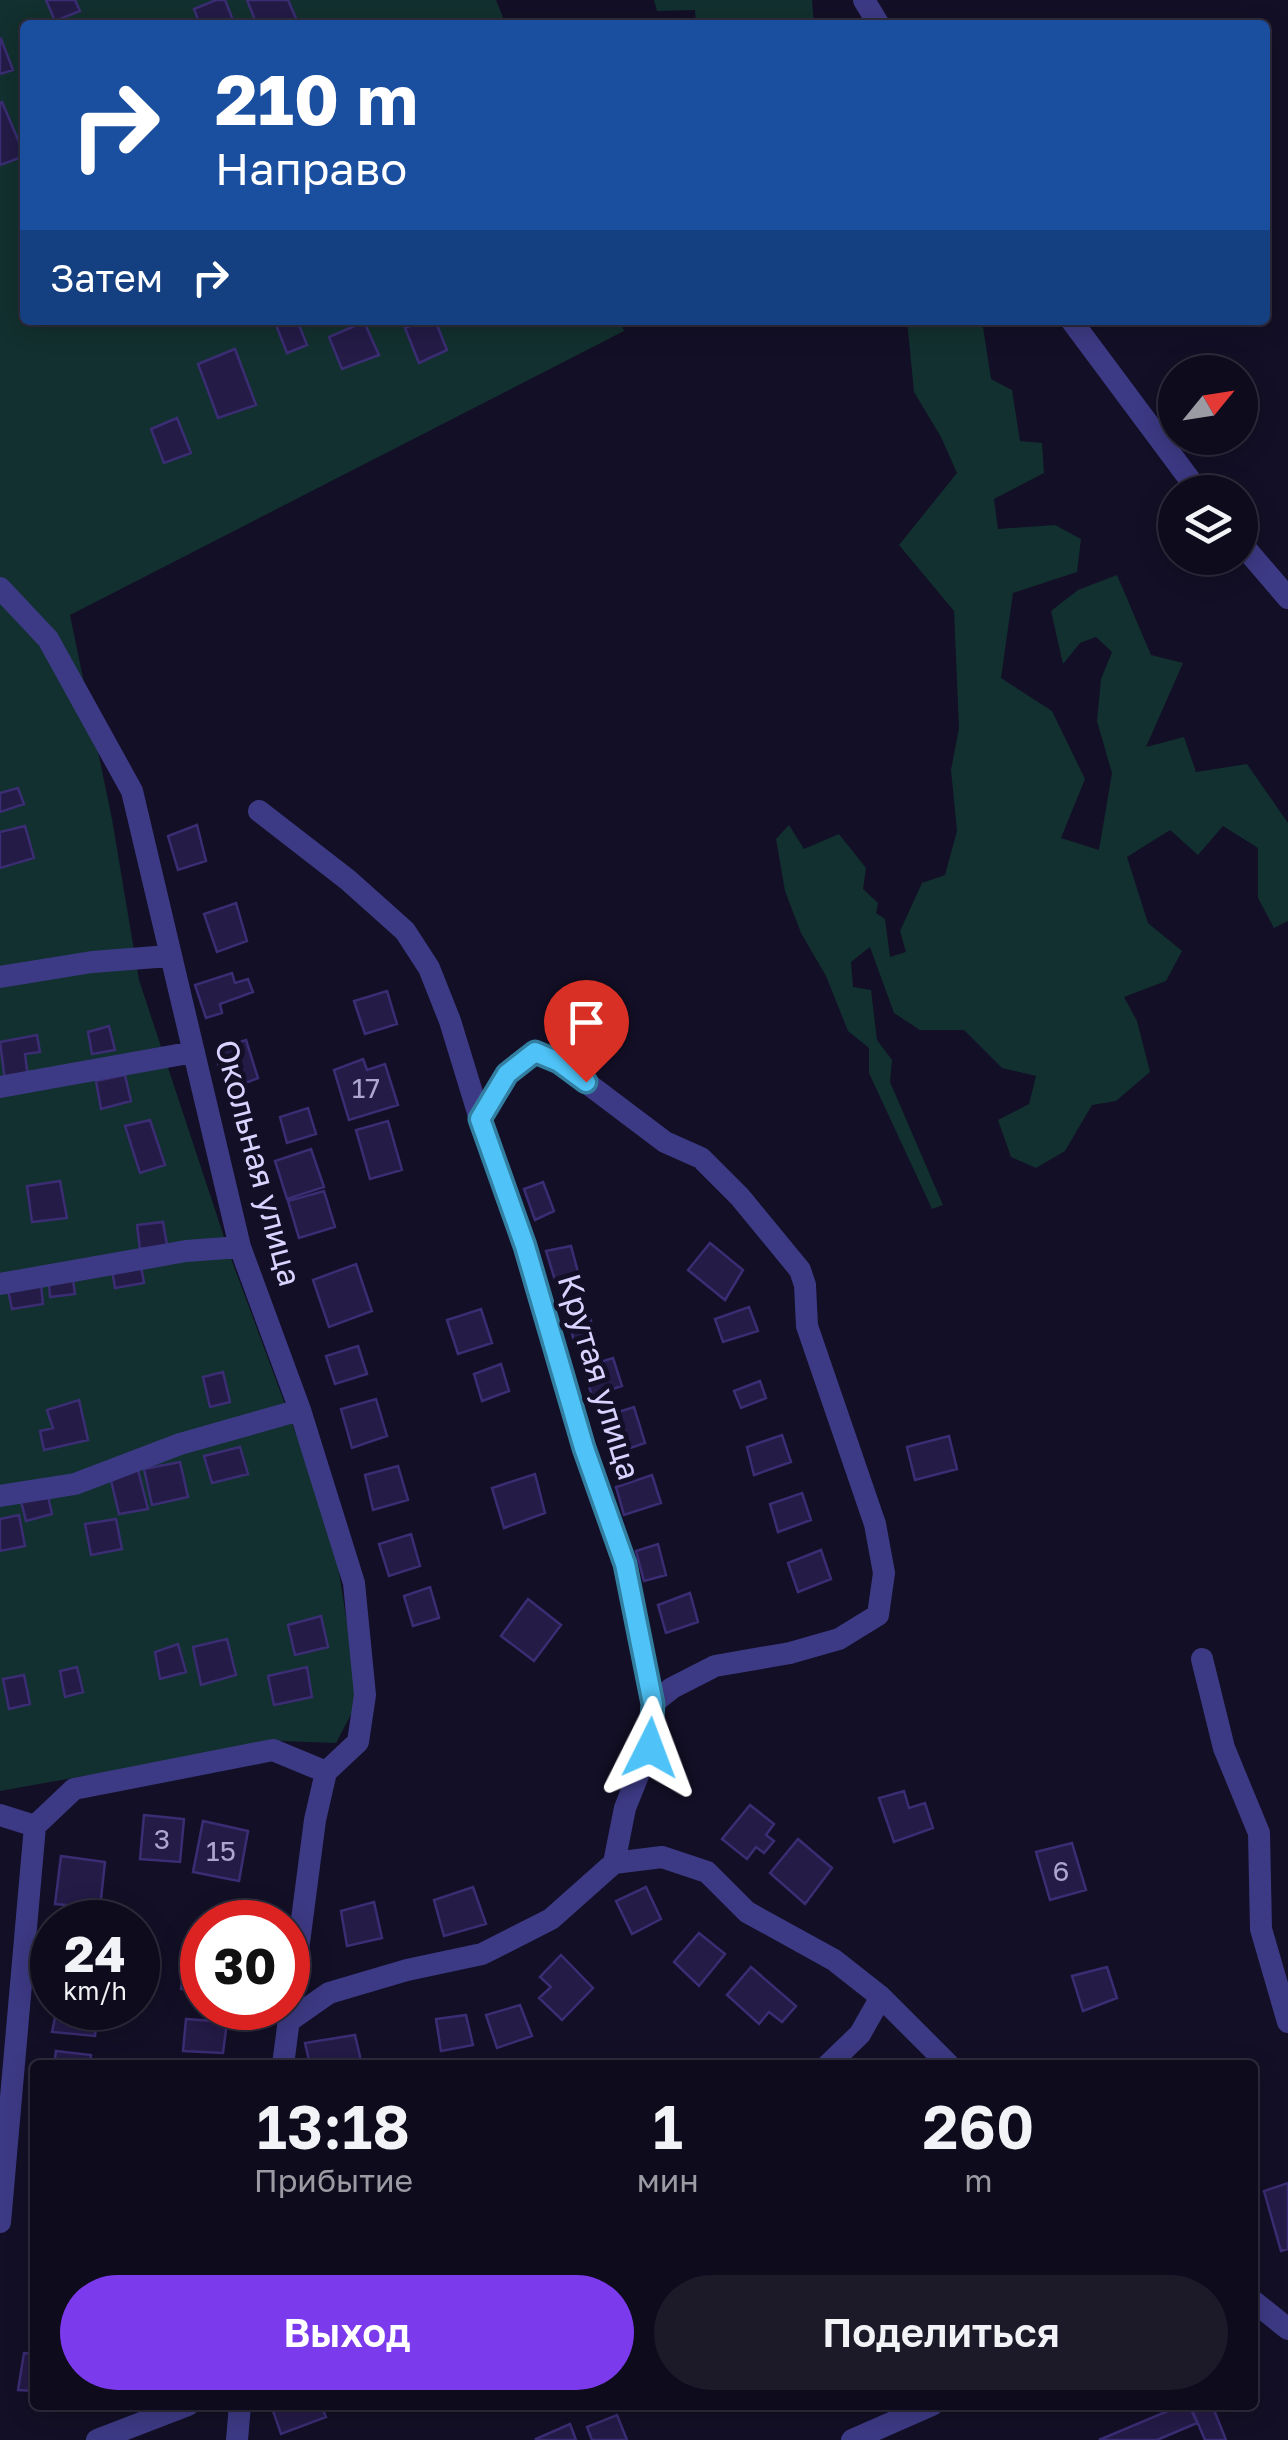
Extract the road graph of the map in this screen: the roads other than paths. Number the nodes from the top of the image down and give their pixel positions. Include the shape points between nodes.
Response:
1 (1075, 325) edge
2 (1186, 475) edge
3 (1258, 563) edge
4 (0, 588) edge
5 (1288, 598) edge
6 (259, 810) dead end
7 (169, 956) junction
8 (0, 978) edge
9 (194, 1052) junction
10 (0, 1087) edge
11 (480, 1119) junction
12 (240, 1247) junction
13 (0, 1284) edge
14 (300, 1410) junction
15 (0, 1496) edge
16 (1202, 1658) dead end
17 (653, 1704) junction
18 (326, 1772) junction
19 (0, 1816) edge
20 (35, 1826) junction
21 (614, 1863) junction
22 (305, 1900) edge
23 (881, 1997) junction
24 (310, 2007) edge
25 (1288, 2022) edge
26 (288, 2030) edge
27 (284, 2060) edge
28 (833, 2060) edge
29 (944, 2060) edge
30 (7, 2069) edge
31 (0, 2222) edge
32 (1258, 2305) edge
33 (1288, 2328) edge
34 (175, 2410) edge
35 (240, 2410) edge
36 (921, 2410) edge
37 (97, 2440) edge
38 (238, 2440) edge
39 (852, 2440) edge

1 - 2 street
3 - 5 street
4 - 7 street, Окольная улица via 48,639 132,791
6 - 11 street, Крутая улица via 405,931 443,1003
7 - 8 street
7 - 9 street, Окольная улица
9 - 10 street
9 - 12 street, Окольная улица
11 - 17 street, Крутая улица via 625,1564
11 - 17 street via 507,1074 535,1052 559,1062 665,1142 700,1158 740,1197 805,1284 808,1326 875,1524 884,1573 878,1615 839,1639 715,1666
12 - 13 street
12 - 14 street, Окольная улица
14 - 15 street via 180,1444 75,1484
14 - 18 street, Окольная улица via 354,1583 366,1695 358,1742
16 - 25 street via 1224,1748 1259,1832 1261,1930
17 - 21 street, Крутая улица via 650,1748 625,1808
18 - 20 street via 273,1750 74,1789
18 - 22 street
19 - 20 street
20 - 30 street
21 - 23 street via 662,1856 708,1872 747,1912 834,1960
21 - 24 street via 551,1919 482,1954 329,1993
23 - 28 street via 860,2034
23 - 29 street
26 - 27 street
30 - 31 street
32 - 33 street
34 - 37 street
35 - 38 street
36 - 39 street

